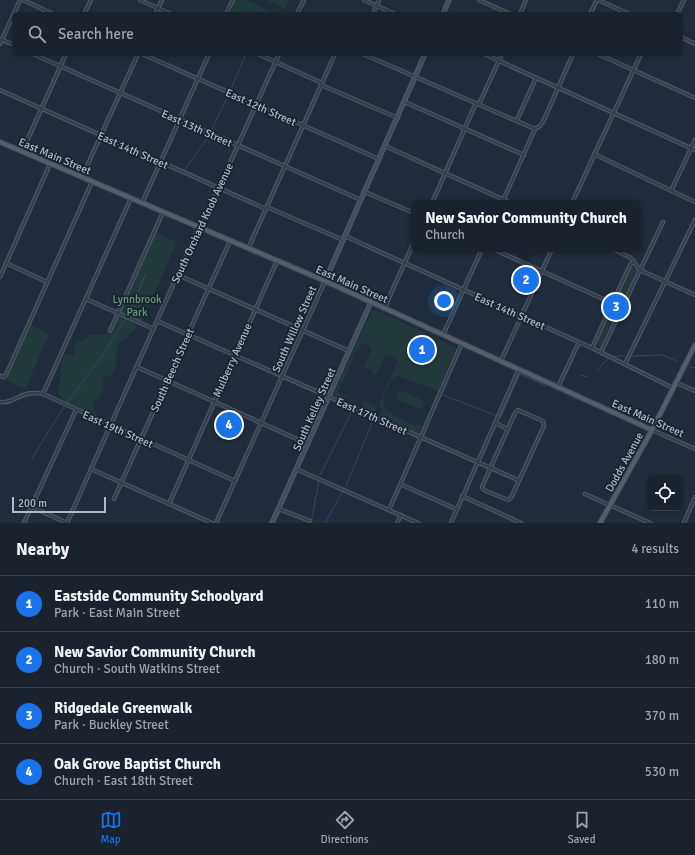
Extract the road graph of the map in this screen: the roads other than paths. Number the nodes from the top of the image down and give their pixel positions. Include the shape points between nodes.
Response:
1 (21, 0) edge
2 (91, 0) edge
3 (140, 0) edge
4 (162, 0) edge
5 (233, 0) edge
6 (304, 0) edge
7 (364, 0) edge
8 (379, 0) edge
9 (449, 0) edge
10 (479, 0) edge
11 (526, 0) edge
12 (597, 0) edge
13 (684, 0) edge
14 (604, 1) edge
15 (377, 6) junction
16 (158, 8) junction
17 (15, 12) edge
18 (48, 12) edge
19 (85, 12) edge
20 (157, 12) edge
21 (167, 12) edge
22 (227, 12) edge
23 (298, 12) edge
24 (374, 12) edge
25 (390, 12) edge
26 (444, 12) edge
27 (506, 12) edge
28 (521, 12) edge
29 (591, 12) edge
30 (625, 12) edge
31 (678, 12) edge
32 (12, 18) edge
33 (683, 38) edge
34 (1, 40) edge
35 (0, 44) edge
36 (12, 44) edge
37 (695, 44) edge
38 (38, 56) edge
39 (65, 56) edge
40 (137, 56) edge
41 (146, 56) edge
42 (207, 56) edge
43 (262, 56) edge
44 (278, 56) edge
45 (334, 56) edge
46 (369, 56) edge
47 (424, 56) edge
48 (488, 56) edge
49 (501, 56) edge
50 (572, 56) edge
51 (602, 56) edge
52 (640, 56) edge
53 (499, 61) junction
54 (276, 62) junction
55 (61, 66) junction
56 (633, 70) junction
57 (416, 76) junction
58 (536, 78) junction
59 (197, 79) junction
60 (322, 84) junction
61 (558, 88) junction
62 (0, 90) edge
63 (120, 93) junction
64 (695, 98) edge
65 (405, 102) junction
66 (478, 103) junction
67 (256, 105) junction
68 (42, 110) junction
69 (614, 113) junction
70 (398, 118) junction
71 (179, 120) junction
72 (517, 120) junction
73 (303, 126) junction
74 (465, 128) junction
75 (535, 129) junction
76 (101, 136) junction
77 (695, 140) edge
78 (0, 142) edge
79 (238, 146) junction
80 (385, 146) junction
81 (692, 148) junction
82 (695, 150) edge
83 (22, 152) junction
84 (594, 154) junction
85 (524, 155) junction
86 (379, 159) junction
87 (160, 162) junction
88 (50, 164) junction
89 (285, 167) junction
90 (445, 173) junction
91 (82, 178) junction
92 (92, 182) junction
93 (219, 188) junction
94 (671, 191) junction
95 (365, 192) junction
96 (130, 198) junction
97 (361, 200) junction
98 (433, 200) edge
99 (501, 200) edge
100 (503, 200) edge
101 (573, 200) edge
102 (695, 202) edge
103 (142, 203) junction
104 (266, 208) junction
105 (163, 212) junction
106 (411, 212) edge
107 (695, 220) edge
108 (663, 222) dead end
109 (200, 228) junction
110 (344, 238) junction
111 (230, 241) junction
112 (248, 249) junction
113 (411, 249) edge
114 (481, 252) edge
115 (500, 252) edge
116 (551, 252) edge
117 (619, 252) edge
118 (277, 261) junction
119 (634, 261) junction
120 (6, 263) junction
121 (405, 263) junction
122 (640, 270) junction
123 (542, 271) junction
124 (178, 275) junction
125 (0, 277) edge
126 (325, 281) junction
127 (665, 281) junction
128 (48, 282) junction
129 (209, 288) junction
130 (463, 289) junction
131 (695, 295) edge
132 (86, 299) junction
133 (371, 302) junction
134 (612, 303) junction
135 (384, 308) junction
136 (255, 309) junction
137 (118, 313) junction
138 (521, 316) junction
139 (157, 321) junction
140 (154, 329) junction
141 (110, 331) dead end
142 (303, 331) junction
143 (188, 334) junction
144 (443, 335) junction
145 (579, 342) junction
146 (462, 343) junction
147 (695, 345) edge
148 (592, 348) junction
149 (350, 351) junction
150 (601, 352) junction
151 (234, 356) junction
152 (501, 361) junction
153 (625, 364) junction
154 (137, 367) junction
155 (519, 369) junction
156 (0, 376) edge
157 (282, 377) junction
158 (167, 381) junction
159 (677, 383) junction
160 (558, 387) junction
161 (674, 389) junction
162 (695, 391) edge
163 (43, 394) junction
164 (329, 397) junction
165 (0, 402) edge
166 (214, 402) junction
167 (76, 410) junction
168 (261, 423) junction
169 (495, 423) junction
170 (110, 424) junction
171 (508, 429) junction
172 (652, 430) junction
173 (420, 438) junction
174 (141, 439) junction
175 (309, 444) junction
176 (695, 449) edge
177 (188, 460) junction
178 (477, 462) junction
179 (490, 468) junction
180 (91, 469) junction
181 (296, 469) junction
182 (518, 480) junction
183 (235, 481) junction
184 (121, 483) junction
185 (400, 484) junction
186 (585, 494) dead end
187 (462, 496) junction
188 (695, 498) edge
189 (114, 500) dead end
190 (169, 504) junction
191 (610, 505) junction
192 (32, 507) junction
193 (279, 509) junction
194 (456, 509) junction
195 (389, 510) junction
196 (401, 515) junction
197 (310, 521) dead end
198 (24, 523) edge
199 (67, 523) edge
200 (212, 523) edge
201 (216, 523) edge
202 (272, 523) edge
203 (397, 523) edge
204 (418, 523) edge
205 (451, 523) edge
206 (521, 523) edge
207 (600, 523) edge
208 (650, 523) edge
209 (684, 523) edge

1 - 17 street
1 - 18 street
2 - 19 street
3 - 16 street
4 - 16 street
5 - 22 street
6 - 23 street
7 - 15 street
8 - 15 street
9 - 26 main road
10 - 27 street
11 - 28 street
12 - 14 street
12 - 29 street
13 - 31 street
14 - 30 street
15 - 24 street
15 - 25 street
16 - 20 street
16 - 21 street
32 - 34 street
33 - 37 street
34 - 35 street
34 - 36 street
38 - 55 street, East 13th Street
39 - 55 street
40 - 63 street
41 - 59 street, East 12th Street
42 - 59 street
43 - 54 street
44 - 54 street, South Orchard Knob Avenue
45 - 60 street
46 - 57 street
47 - 57 main road, South Willow Street
48 - 53 street
49 - 53 street
50 - 61 street
51 - 56 street
52 - 56 street
53 - 58 street
53 - 66 street
54 - 60 street
54 - 67 street, South Orchard Knob Avenue
55 - 63 street, East 13th Street
55 - 68 street
56 - 64 street
56 - 69 street
57 - 65 main road, South Willow Street
57 - 66 street
58 - 61 street
58 - 72 street
59 - 67 street, East 12th Street
59 - 71 street
60 - 70 street
60 - 73 street
61 - 69 street
61 - 75 street via 543,122
62 - 68 street, East 14th Street
63 - 71 street, East 13th Street
63 - 76 street
65 - 70 main road, South Willow Street
65 - 74 street
66 - 72 street
66 - 74 street
67 - 73 street, East 12th Street
67 - 79 street, South Orchard Knob Avenue
68 - 76 street, East 14th Street
68 - 83 street
69 - 81 street
69 - 84 street
70 - 80 main road, South Willow Street
71 - 79 street, East 13th Street
71 - 87 street
72 - 75 street
73 - 86 street, East 12th Street
73 - 89 street
74 - 85 street
74 - 90 street
75 - 85 street
76 - 87 street, East 14th Street
76 - 91 street
77 - 81 street
78 - 83 main road, East Main Street
79 - 89 street, East 13th Street
79 - 93 street, South Orchard Knob Avenue
80 - 86 main road, South Willow Street
80 - 90 street
81 - 82 street
81 - 94 street
83 - 88 main road, East Main Street
84 - 94 street
84 - 101 street
85 - 100 street
86 - 95 main road, South Willow Street
87 - 93 street, East 14th Street
87 - 103 street
88 - 91 main road, East Main Street
88 - 120 street
89 - 97 street, East 13th Street
89 - 104 street
90 - 98 street
90 - 99 street
91 - 92 main road, East Main Street
92 - 96 main road, East Main Street
92 - 128 street
93 - 104 street, East 14th Street
93 - 109 street, South Orchard Knob Avenue
94 - 102 street
95 - 97 main road, South Willow Street
95 - 106 street
96 - 103 main road, East Main Street
96 - 132 street
97 - 110 main road, South Willow Street
103 - 105 main road, East Main Street
104 - 110 street, East 14th Street
104 - 112 street
105 - 109 main road, East Main Street
105 - 137 street
107 - 127 street
108 - 122 street
109 - 111 main road, East Main Street
109 - 124 street, South Orchard Knob Avenue
110 - 121 street, East 14th Street
110 - 126 main road, South Willow Street
111 - 112 main road, East Main Street
111 - 129 street, South Beech Street
112 - 118 main road, East Main Street
113 - 121 street
114 - 130 street
115 - 123 street
116 - 123 street
117 - 119 street
118 - 126 main road, East Main Street
118 - 136 street, Mulberry Avenue
119 - 122 street
119 - 134 street
120 - 125 street
120 - 128 street
121 - 130 street, East 14th Street
121 - 135 street
122 - 127 street
122 - 150 street
123 - 134 street
123 - 138 street
124 - 129 street
124 - 139 street, South Orchard Knob Avenue
126 - 133 main road, East Main Street
126 - 142 street, South Willow Street
127 - 131 street
127 - 153 street
128 - 156 street via 4,377
129 - 136 street
129 - 143 street, South Beech Street
130 - 138 street, East 14th Street
130 - 144 street
132 - 137 street
132 - 163 street
133 - 135 main road, East Main Street
133 - 149 main road, South Kelley Street
134 - 148 street
135 - 144 main road, East Main Street
136 - 142 street
136 - 151 street, Mulberry Avenue
137 - 140 street
137 - 141 street
138 - 145 street, East 14th Street
138 - 152 street
139 - 140 street, South Orchard Knob Avenue
139 - 143 street, East 17th Street
140 - 154 street, South Orchard Knob Avenue
142 - 149 street
142 - 157 street, South Willow Street
143 - 151 street, East 17th Street
143 - 158 street, South Beech Street
144 - 146 main road, East Main Street
145 - 148 street, East 14th Street
145 - 160 street
146 - 152 main road, East Main Street
146 - 173 street
147 - 159 main road, Dodds Avenue
148 - 150 street, East 14th Street
149 - 164 main road, South Kelley Street
150 - 153 street, East 14th Street
151 - 157 street, East 17th Street
151 - 166 street, Mulberry Avenue
152 - 155 main road, East Main Street
153 - 161 street, East 14th Street
154 - 158 street
154 - 170 street, South Orchard Knob Avenue
155 - 160 main road, East Main Street
155 - 169 street
157 - 164 street, East 17th Street
157 - 168 street, South Willow Street
158 - 166 street
158 - 174 street, South Beech Street
159 - 161 main road, Dodds Avenue
159 - 162 street
160 - 172 main road, East Main Street
161 - 172 main road, Dodds Avenue
163 - 165 street, East 19th Street via 26,393 10,401
163 - 167 street, East 19th Street
164 - 173 street, East 17th Street
164 - 175 main road, South Kelley Street
166 - 168 street
166 - 177 street, Mulberry Avenue
167 - 170 street, East 19th Street
167 - 192 street
168 - 175 street
168 - 183 street, South Willow Street
169 - 171 street
169 - 178 street
170 - 174 street, East 19th Street
170 - 180 street, South Orchard Knob Avenue
171 - 179 street
171 - 182 street via 514,413 518,410 543,421 544,426
172 - 176 street, East Main Street
172 - 191 main road, Dodds Avenue
173 - 178 street, East 17th Street
173 - 185 street
174 - 177 street, East 19th Street
174 - 184 street, South Beech Street
175 - 181 main road, South Kelley Street
177 - 183 street, East 19th Street
177 - 190 street, Mulberry Avenue
178 - 179 street, East 17th Street
178 - 187 street
179 - 182 street, East 17th Street
179 - 182 street via 482,487 508,500
180 - 184 street
180 - 199 street, South Orchard Knob Avenue
181 - 193 main road, South Kelley Street
181 - 195 street
183 - 201 street, South Willow Street
184 - 189 street, South Beech Street
184 - 190 street
185 - 194 street
185 - 195 street
186 - 191 street
187 - 194 street
187 - 206 street
188 - 209 street
190 - 200 street
191 - 207 main road, Dodds Avenue
191 - 208 street
192 - 198 street
192 - 199 street
193 - 197 street
193 - 202 main road, South Kelley Street
194 - 205 street
195 - 196 street
196 - 203 street
196 - 204 street

